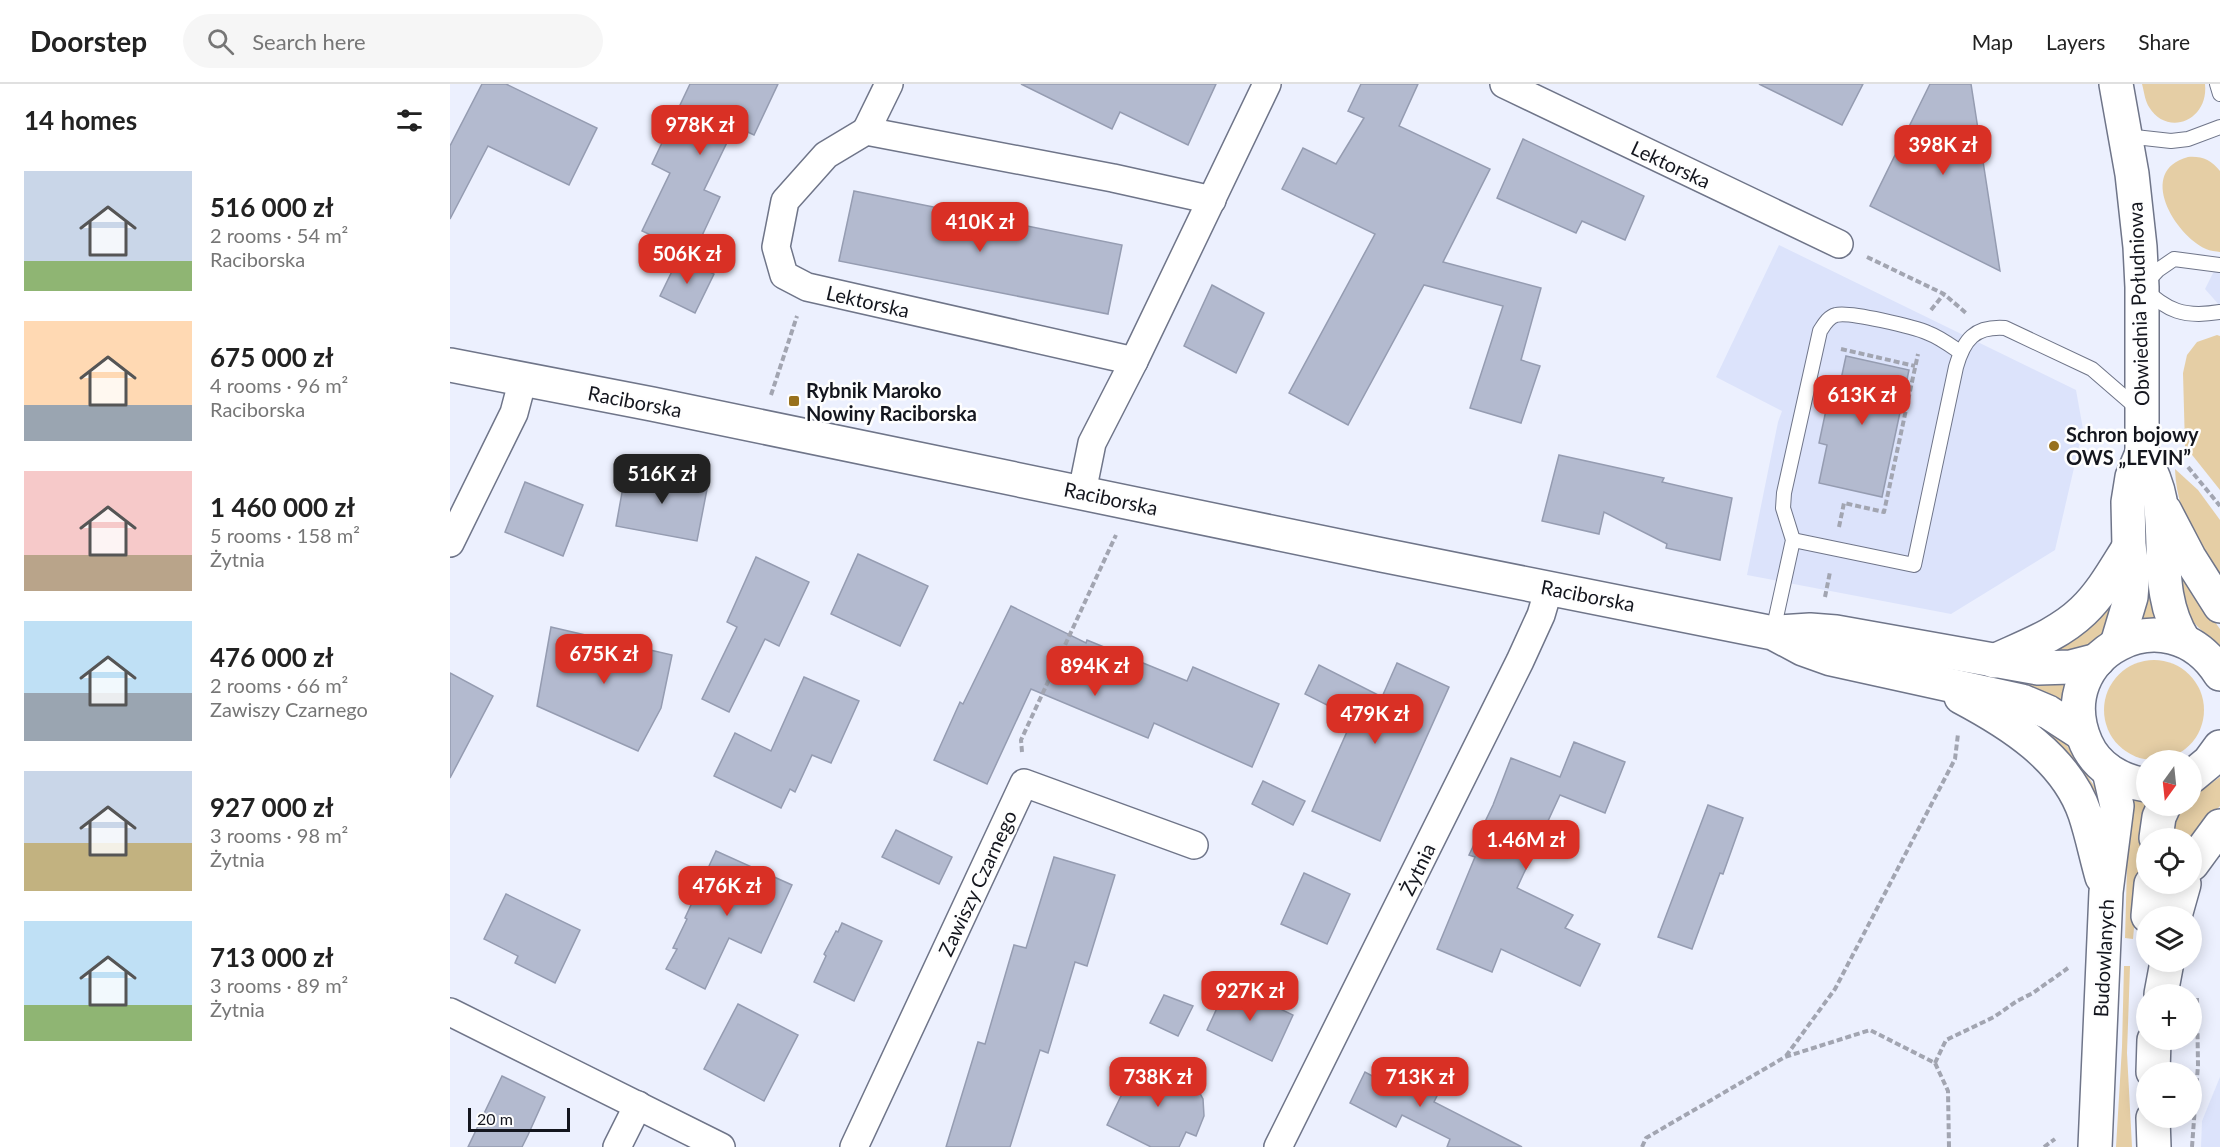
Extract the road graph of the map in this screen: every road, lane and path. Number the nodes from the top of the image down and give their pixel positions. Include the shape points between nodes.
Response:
1 (889, 84) edge
2 (1267, 84) edge
3 (1504, 84) edge
4 (2116, 84) edge
5 (2217, 84) edge
6 (2220, 94) edge
7 (1553, 95) edge
8 (2220, 127) edge
9 (866, 131) junction
10 (2126, 136) junction
11 (1212, 201) junction
12 (1839, 244) dead end
13 (2220, 265) edge
14 (807, 287) junction
15 (2142, 287) junction
16 (1944, 294) dead end
17 (2220, 312) edge
18 (1922, 331) junction
19 (1841, 350) dead end
20 (1960, 352) junction
21 (1134, 361) junction
22 (450, 365) edge
23 (1915, 366) junction
24 (523, 379) junction
25 (2142, 413) junction
26 (761, 426) junction
27 (2142, 453) junction
28 (2184, 461) dead end
29 (1082, 492) junction
30 (2160, 501) junction
31 (2220, 506) edge
32 (1118, 531) dead end
33 (1793, 540) junction
34 (450, 543) edge
35 (2129, 547) junction
36 (1835, 549) junction
37 (1549, 588) junction
38 (1824, 601) dead end
39 (2220, 606) edge
40 (1773, 633) junction
41 (2184, 641) junction
42 (2107, 652) junction
43 (1994, 661) junction
44 (2220, 674) edge
45 (1930, 681) junction
46 (1958, 731) dead end
47 (2082, 734) junction
48 (2109, 771) junction
49 (1024, 783) junction
50 (2136, 784) edge
51 (2220, 826) edge
52 (1194, 845) dead end
53 (2202, 850) edge
54 (2106, 892) junction
55 (2068, 968) dead end
56 (450, 1012) edge
57 (2198, 1050) edge
58 (1785, 1057) junction
59 (1935, 1063) junction
60 (638, 1105) junction
61 (2153, 1128) edge
62 (2055, 1139) dead end
63 (617, 1147) edge
64 (721, 1147) edge
65 (854, 1147) edge
66 (1278, 1147) edge
67 (1642, 1147) edge
68 (1948, 1147) edge
69 (2044, 1147) edge
70 (2095, 1147) edge
71 (2154, 1147) edge
72 (2192, 1147) edge

1 - 9 street
2 - 11 street
3 - 7 street, Lektorska
4 - 10 main road, Obwiednia Południowa
5 - 6 lane
7 - 12 street, Lektorska
8 - 10 lane via 2171,141
9 - 11 street
9 - 14 street, Lektorska via 826,155 785,201 776,247 784,275
10 - 15 main road, Obwiednia Południowa
11 - 21 street
13 - 15 lane via 2174,259
14 - 21 street, Lektorska
14 - 26 path
15 - 17 lane via 2174,311
15 - 25 main road, Obwiednia Południowa
16 - 18 path via 1929,313
18 - 20 lane
18 - 23 path
18 - 33 lane via 1837,314 1820,331 1784,493 1784,514
19 - 23 path
20 - 25 lane via 1976,333 1993,327 2005,328 2092,369
20 - 36 lane via 1914,565
21 - 29 street via 1092,443
22 - 24 main road, Raciborska
23 - 36 path via 1884,512 1844,503
24 - 26 main road, Raciborska
24 - 34 street via 514,413
25 - 27 main road, Obwiednia Południowa
26 - 29 main road, Raciborska
27 - 30 main road, Obwiednia Południowa via 2156,480
27 - 35 main road, Obwiednia Południowa via 2132,477 2128,502
28 - 31 path
29 - 37 main road, Raciborska
30 - 39 main road
30 - 41 main road, Obwiednia Południowa via 2164,584 2169,609
32 - 49 path via 1021,740
33 - 36 lane
33 - 40 lane
35 - 42 main road, Obwiednia Południowa via 2131,597
35 - 43 main road via 2083,611 2042,639
36 - 38 path
37 - 40 main road, Raciborska
37 - 66 street, Żytnia via 1520,661
40 - 43 main road, Raciborska via 1836,632
40 - 45 main road, Raciborska via 1831,659
41 - 42 main road, Raciborska via 2147,635
41 - 44 main road via 2203,653
42 - 43 main road, Raciborska via 2071,667 2048,669
42 - 47 main road, Obwiednia Południowa via 2086,677 2079,697
45 - 47 main road, Raciborska via 2022,701
45 - 54 main road via 2009,725 2050,760 2085,813
46 - 58 path via 1955,759 1835,989
47 - 48 main road
48 - 50 main road
48 - 54 main road, Budowlanych via 2117,806
49 - 52 street
49 - 65 street, Zawiszy Czarnego
51 - 53 main road
54 - 70 main road, Budowlanych
55 - 59 path via 1994,1017 1946,1040
56 - 60 street
57 - 72 path
58 - 59 path via 1870,1030
58 - 67 path via 1646,1138
59 - 68 path via 1948,1091
60 - 63 street
60 - 64 street
61 - 71 main road
62 - 69 path

